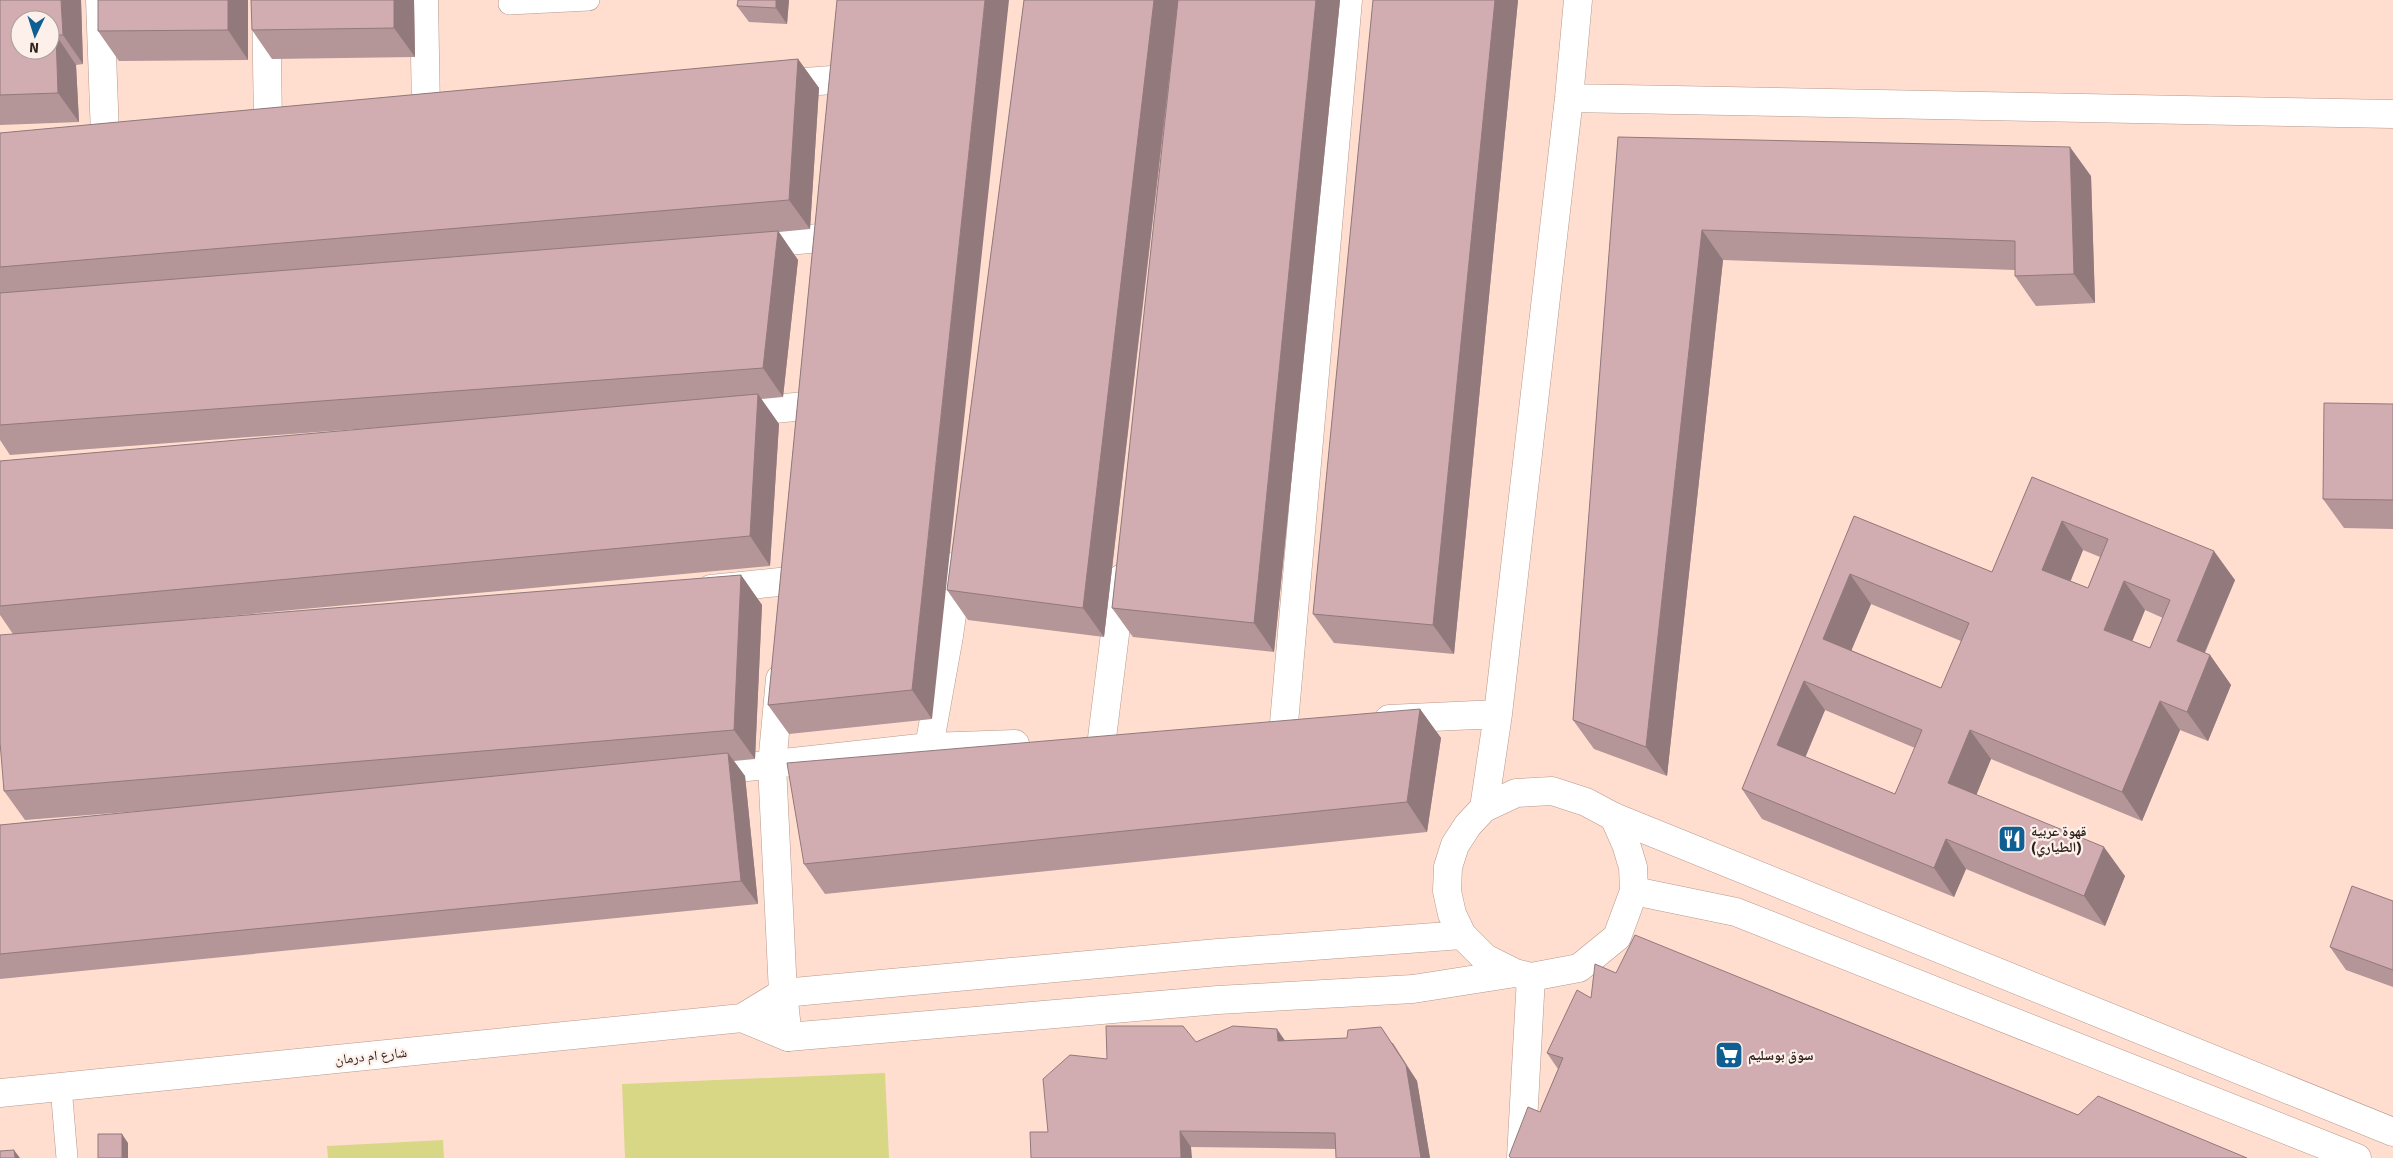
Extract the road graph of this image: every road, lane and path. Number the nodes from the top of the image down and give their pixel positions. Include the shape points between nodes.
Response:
1 (100, 0) edge
2 (266, 0) edge
3 (424, 0) edge
4 (589, 0) edge
5 (1348, 0) edge
6 (1578, 0) edge
7 (509, 4) dead end
8 (835, 54) edge
9 (832, 80) junction
10 (753, 86) edge
11 (1569, 98) junction
12 (456, 107) edge
13 (426, 110) junction
14 (830, 110) edge
15 (396, 112) edge
16 (2393, 114) edge
17 (298, 120) edge
18 (268, 122) junction
19 (239, 124) edge
20 (134, 133) edge
21 (105, 135) junction
22 (77, 138) edge
23 (822, 208) edge
24 (819, 238) junction
25 (721, 247) edge
26 (817, 268) edge
27 (705, 415) edge
28 (802, 435) edge
29 (962, 538) edge
30 (1125, 551) edge
31 (791, 552) edge
32 (789, 581) junction
33 (690, 591) edge
34 (786, 610) edge
35 (782, 659) edge
36 (1498, 714) junction
37 (1362, 720) edge
38 (1313, 722) edge
39 (1284, 723) junction
40 (1255, 725) edge
41 (1130, 735) edge
42 (1102, 738) junction
43 (1073, 740) edge
44 (1044, 742) edge
45 (929, 747) junction
46 (772, 765) junction
47 (673, 774) edge
48 (1484, 808) junction
49 (1614, 818) junction
50 (1634, 891) junction
51 (1462, 935) junction
52 (1523, 975) junction
53 (783, 993) junction
54 (742, 1018) junction
55 (788, 1037) junction
56 (2224, 1064) junction
57 (61, 1087) junction
58 (0, 1093) edge
59 (2210, 1098) junction
60 (2393, 1132) edge
61 (67, 1158) edge
62 (1521, 1158) edge
63 (2357, 1158) edge

1 - 21 street
2 - 18 street
3 - 13 street
4 - 7 lane
5 - 39 street
6 - 11 street
8 - 9 street
9 - 10 street
9 - 14 street
11 - 16 street
11 - 36 street
12 - 13 street
13 - 15 street
17 - 18 street
18 - 19 street
20 - 21 street
21 - 22 street
23 - 24 street
24 - 25 street
24 - 26 street
27 - 28 street via 805,396
29 - 45 street
30 - 42 street
31 - 32 street
32 - 33 street
32 - 34 street
35 - 46 street
36 - 37 street
36 - 48 street
38 - 39 street
39 - 40 street
41 - 42 street
42 - 43 street
44 - 45 street
45 - 46 street
46 - 47 street
46 - 53 street
48 - 49 street via 1516,793 1552,791 1586,802
48 - 51 street via 1455,845 1448,867 1447,891 1452,914
49 - 50 street via 1633,867
49 - 56 street
50 - 52 street via 1617,937 1580,968
50 - 59 street via 1736,912
51 - 52 street via 1485,958
51 - 53 street via 1218,953
52 - 55 street via 1413,989 1218,1000
52 - 62 street
53 - 54 street
53 - 55 street
54 - 55 street
54 - 57 street, شارع ام درمان
56 - 59 street
56 - 60 street
57 - 58 street, شارع ام درمان
57 - 61 lane
59 - 63 street

